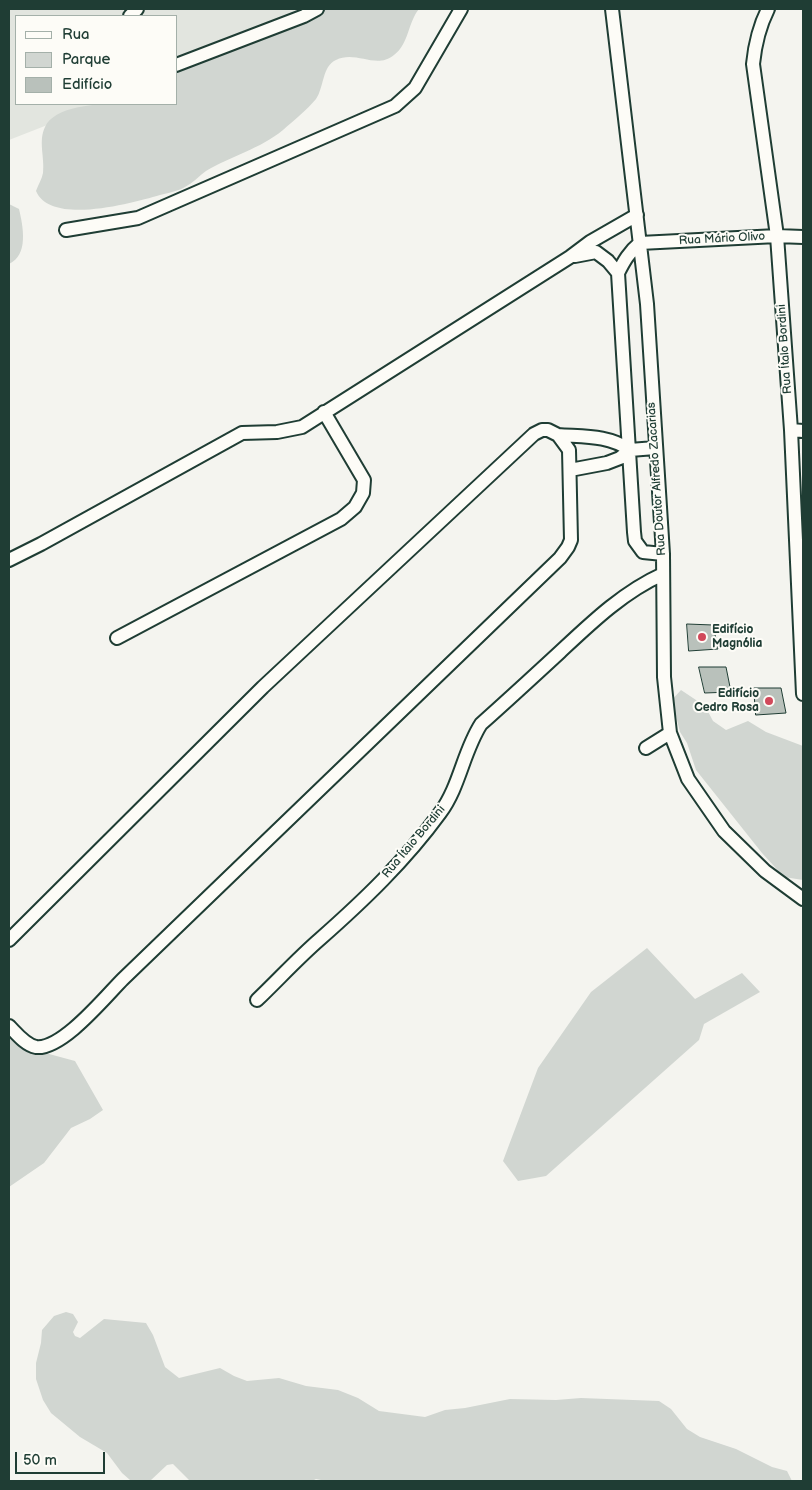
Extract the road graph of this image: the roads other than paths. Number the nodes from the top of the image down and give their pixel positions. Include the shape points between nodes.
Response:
1 (317, 9) edge
2 (461, 9) edge
3 (612, 9) edge
4 (768, 9) edge
5 (178, 64) edge
6 (637, 215) junction
7 (66, 230) dead end
8 (777, 236) junction
9 (803, 237) edge
10 (640, 243) junction
11 (570, 257) junction
12 (618, 273) junction
13 (324, 412) junction
14 (797, 431) edge
15 (558, 435) junction
16 (655, 448) junction
17 (630, 450) junction
18 (570, 470) junction
19 (662, 554) junction
20 (9, 560) edge
21 (800, 562) edge
22 (663, 574) junction
23 (117, 638) dead end
24 (803, 694) edge
25 (670, 733) junction
26 (646, 748) dead end
27 (803, 899) edge
28 (9, 940) edge
29 (258, 1000) dead end
30 (9, 1026) edge

1 - 5 street
2 - 7 street via 415,88 395,106 138,218
3 - 6 street, Rua Doutor Alfredo Zacarias
4 - 8 street, Rua Ítalo Bordini via 760,24 753,64
6 - 10 street, Rua Doutor Alfredo Zacarias
6 - 11 street
8 - 9 street, Rua Mário Olivo
8 - 10 street, Rua Mário Olivo
8 - 14 street, Rua Ítalo Bordini
10 - 12 street via 625,258
10 - 16 street, Rua Doutor Alfredo Zacarias
11 - 12 street via 596,252
11 - 13 street
12 - 17 street
13 - 20 street via 302,427 242,433
13 - 23 street via 364,480 363,493 355,507 341,519
14 - 21 street, Rua Ítalo Bordini
15 - 17 street via 603,438
15 - 18 street via 569,450
15 - 28 street via 548,430 534,434 262,687
16 - 17 street
16 - 19 street, Rua Doutor Alfredo Zacarias
17 - 18 street via 607,463
17 - 19 street via 635,541 643,552
18 - 30 street via 571,540 560,558 66,1036 50,1046 36,1047 28,1044
19 - 22 street, Rua Doutor Alfredo Zacarias
21 - 24 street, Rua Ítalo Bordini
22 - 25 street, Rua Doutor Alfredo Zacarias via 664,677
22 - 29 street, Rua Ítalo Bordini via 645,582 590,624 481,724 450,798 409,852
25 - 26 street
25 - 27 street, Rua Doutor Alfredo Zacarias via 688,779 724,832 765,871

